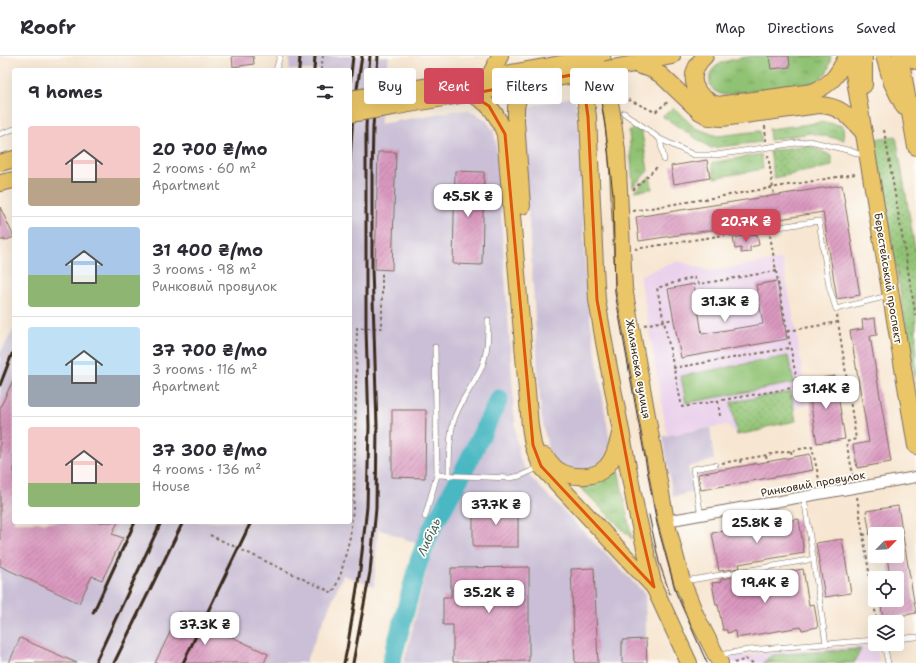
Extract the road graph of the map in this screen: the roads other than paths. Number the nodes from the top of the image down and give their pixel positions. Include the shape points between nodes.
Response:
1 (280, 56) edge
2 (500, 56) edge
3 (672, 56) edge
4 (705, 56) edge
5 (847, 56) edge
6 (851, 56) edge
7 (864, 56) edge
8 (884, 56) edge
9 (900, 56) edge
10 (912, 56) edge
11 (601, 59) edge
12 (916, 61) edge
13 (580, 62) edge
14 (634, 64) junction
15 (277, 68) edge
16 (562, 69) edge
17 (562, 71) edge
18 (489, 77) junction
19 (492, 77) edge
20 (416, 95) edge
21 (352, 99) edge
22 (364, 99) edge
23 (484, 102) edge
24 (382, 104) edge
25 (517, 104) edge
26 (352, 113) edge
27 (624, 113) dead end
28 (912, 124) junction
29 (12, 130) edge
30 (864, 133) junction
31 (0, 134) edge
32 (660, 139) junction
33 (916, 147) edge
34 (868, 158) junction
35 (664, 160) road end
36 (12, 162) edge
37 (4, 174) edge
38 (732, 234) road end
39 (891, 295) junction
40 (488, 320) dead end
41 (435, 347) dead end
42 (621, 430) junction
43 (916, 446) edge
44 (715, 465) road end
45 (541, 466) junction
46 (437, 475) junction
47 (449, 476) junction
48 (916, 477) edge
49 (804, 497) junction
50 (701, 516) junction
51 (425, 517) dead end
52 (666, 522) junction
53 (814, 559) junction
54 (682, 581) junction
55 (654, 587) junction
56 (916, 637) edge
57 (904, 638) edge
58 (868, 641) edge
59 (826, 644) junction
60 (885, 651) edge
61 (718, 660) edge
62 (689, 663) edge
63 (888, 663) edge

1 - 15 lane
2 - 18 main road
3 - 14 main road
4 - 5 main road via 694,72 695,84 700,95 708,102 718,105 812,92 823,88 832,81
6 - 30 main road, Берестейський проспект
7 - 30 main road, Берестейський проспект
8 - 28 main road via 892,82
9 - 28 main road
10 - 12 main road
11 - 16 main road, bridge
11 - 52 main road, Жилянська вулиця via 617,151 624,288
13 - 42 main road via 588,117 597,300
14 - 17 main road, bridge
14 - 30 main road via 661,75 700,112 709,117 722,118 829,106 845,113
18 - 19 main road
18 - 20 main road
21 - 22 main road, bridge
23 - 45 main road via 499,118 505,134 530,426 533,445
24 - 26 main road, bridge
25 - 42 main road via 536,400 545,455 558,470 574,476 596,474 607,467 614,456
27 - 32 lane
28 - 33 main road
29 - 31 lane
30 - 34 main road, Берестейський проспект
32 - 34 lane via 694,155 716,155 810,141
32 - 35 lane
34 - 39 main road, Берестейський проспект
36 - 37 main road
38 - 39 lane via 819,221 829,286 836,309
39 - 43 main road, Берестейський проспект
40 - 47 lane via 487,350 482,366 463,398 453,422
41 - 46 lane
42 - 55 main road
44 - 50 lane via 693,469
45 - 47 lane via 515,477
45 - 55 main road
46 - 47 lane
46 - 51 lane
48 - 49 street, Ринковий провулок
49 - 50 street, Ринковий провулок
49 - 53 lane
50 - 52 street, Ринковий провулок
52 - 54 main road, Жилянська вулиця
53 - 54 lane
53 - 59 lane
54 - 61 main road, Жилянська вулиця
55 - 62 main road
56 - 57 lane
58 - 59 lane
59 - 61 lane via 748,650
60 - 63 lane

